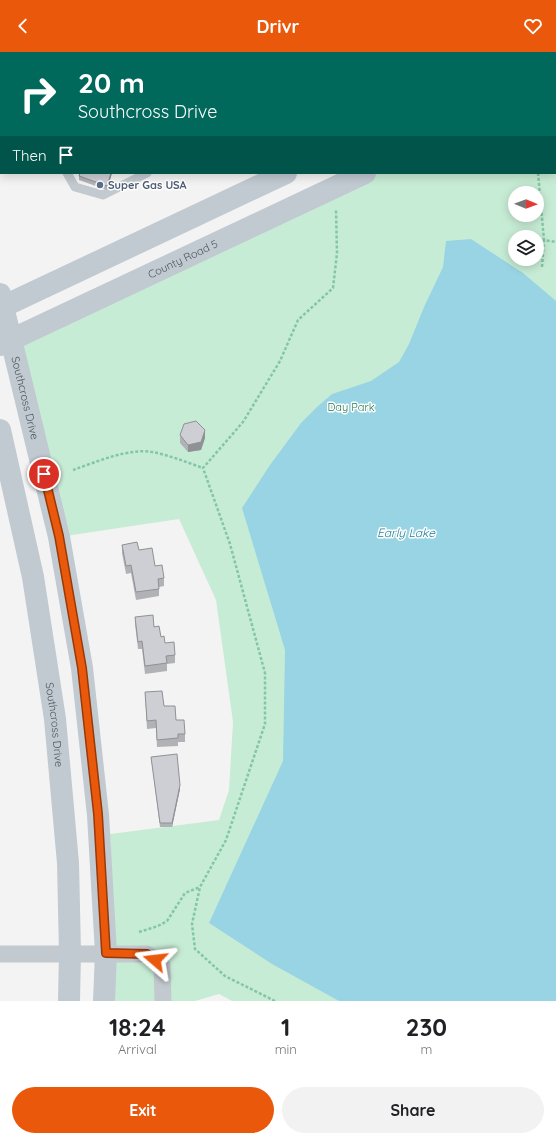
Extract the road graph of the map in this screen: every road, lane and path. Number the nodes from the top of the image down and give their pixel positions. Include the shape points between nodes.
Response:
1 (68, 174) edge
2 (145, 174) edge
3 (284, 174) edge
4 (363, 174) edge
5 (538, 174) edge
6 (336, 209) dead end
7 (543, 230) edge
8 (544, 240) edge
9 (556, 242) edge
10 (1, 303) edge
11 (6, 342) edge
12 (0, 430) edge
13 (203, 468) junction
14 (73, 470) dead end
15 (200, 887) junction
16 (138, 932) dead end
17 (70, 953) junction
18 (106, 953) junction
19 (0, 954) edge
20 (69, 1001) edge
21 (104, 1001) edge
22 (163, 1001) edge
23 (275, 1001) edge

1 - 2 lane via 75,187 103,195
3 - 10 street
4 - 11 street, County Road 5
5 - 7 path
6 - 13 path via 337,253 333,288 298,320 280,361 243,422
8 - 9 path
10 - 11 street, Southcross Drive
11 - 18 street, Southcross Drive via 59,536 82,668 98,814
12 - 17 street, Southcross Drive via 33,577 55,719 68,863
13 - 14 path via 151,452 123,454
13 - 15 path via 230,544 265,673 265,724 226,840
15 - 16 path via 185,893 167,921
15 - 23 path via 192,924 195,948 225,976
17 - 18 street
17 - 19 street
17 - 20 street, Southcross Drive
18 - 21 street, Southcross Drive
18 - 22 street via 147,954 162,965

